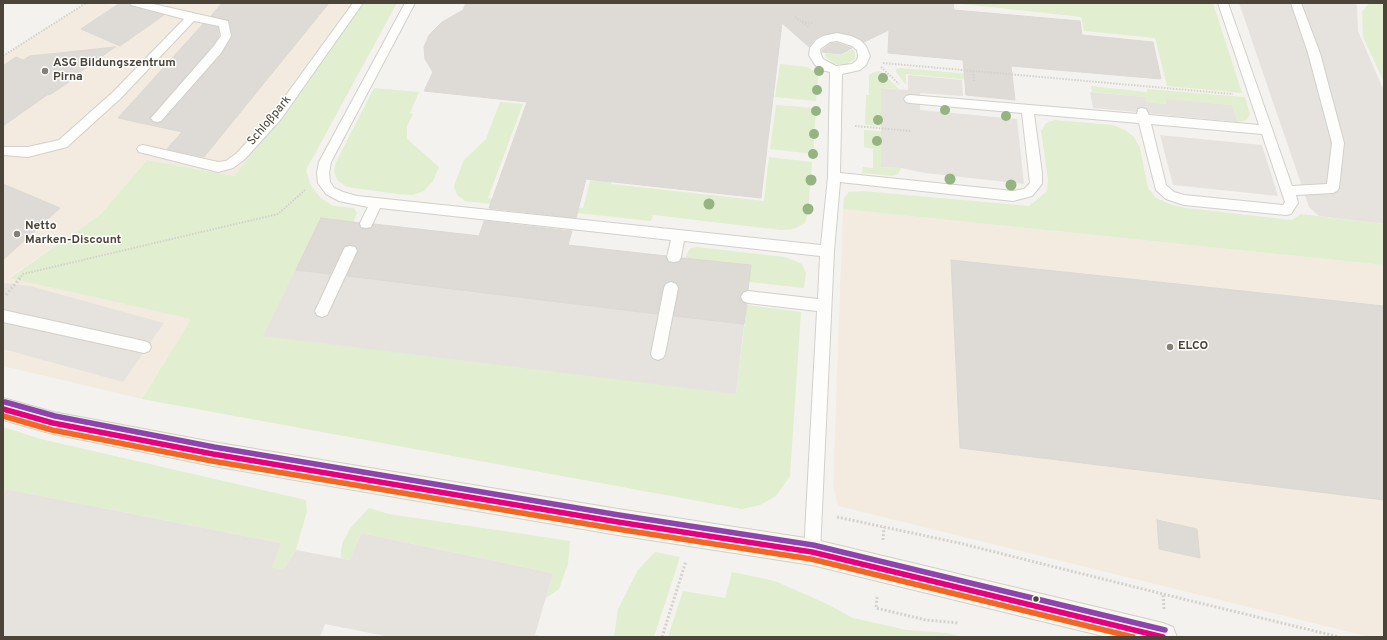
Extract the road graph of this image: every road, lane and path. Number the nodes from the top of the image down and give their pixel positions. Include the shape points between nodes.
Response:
1 (86, 3) edge
2 (135, 3) edge
3 (358, 3) edge
4 (410, 3) edge
5 (1223, 3) edge
6 (1296, 3) edge
7 (192, 17) junction
8 (802, 22) dead end
9 (817, 23) dead end
10 (3, 56) edge
11 (836, 70) dead end
12 (973, 71) junction
13 (974, 81) dead end
14 (1255, 96) junction
15 (910, 99) joint
16 (1027, 109) junction
17 (1143, 115) junction
18 (157, 118) dead end
19 (835, 125) junction
20 (1267, 130) junction
21 (911, 131) dead end
22 (143, 149) dead end
23 (3, 151) edge
24 (323, 173) junction
25 (834, 177) junction
26 (1287, 191) junction
27 (376, 203) junction
28 (366, 223) dead end
29 (678, 236) junction
30 (350, 251) dead end
31 (827, 251) junction
32 (674, 257) dead end
33 (671, 288) dead end
34 (748, 297) dead end
35 (3, 298) edge
36 (825, 306) junction
37 (322, 310) dead end
38 (3, 316) edge
39 (144, 347) dead end
40 (658, 354) dead end
41 (3, 409) edge
42 (814, 512) junction
43 (695, 534) junction
44 (812, 552) junction
45 (1163, 594) junction
46 (1164, 626) edge
47 (662, 637) edge
48 (1339, 637) edge

1 - 10 path
2 - 7 lane
3 - 22 lane, Schloßpark via 277,116 229,165 218,167
4 - 24 lane via 326,162
5 - 14 lane
6 - 26 lane via 1314,53 1338,143 1333,188
7 - 18 lane via 224,23 226,36 217,50
7 - 23 lane via 117,95 63,144 28,152
8 - 9 path
11 - 19 lane
12 - 13 path
12 - 14 path
12 - 15 path via 876,63 907,91
14 - 20 lane
15 - 16 lane
16 - 17 lane
16 - 25 lane via 1036,173 1036,184 1028,193 1013,196
17 - 20 lane
17 - 26 lane via 1160,187 1170,196 1184,200 1286,210 1292,203
19 - 21 path
19 - 25 lane
20 - 26 lane
24 - 27 lane via 324,183 330,192 345,198
24 - 35 path via 278,214 23,274
25 - 31 lane
27 - 28 lane
27 - 29 lane
29 - 31 lane
29 - 32 lane
30 - 37 lane
31 - 36 lane
33 - 40 lane
34 - 36 lane
36 - 42 lane
38 - 39 lane
41 - 43 main road via 53,423 213,454
42 - 44 lane
42 - 45 path via 959,543
43 - 44 main road
43 - 47 path
44 - 46 main road
45 - 46 path
45 - 48 path

